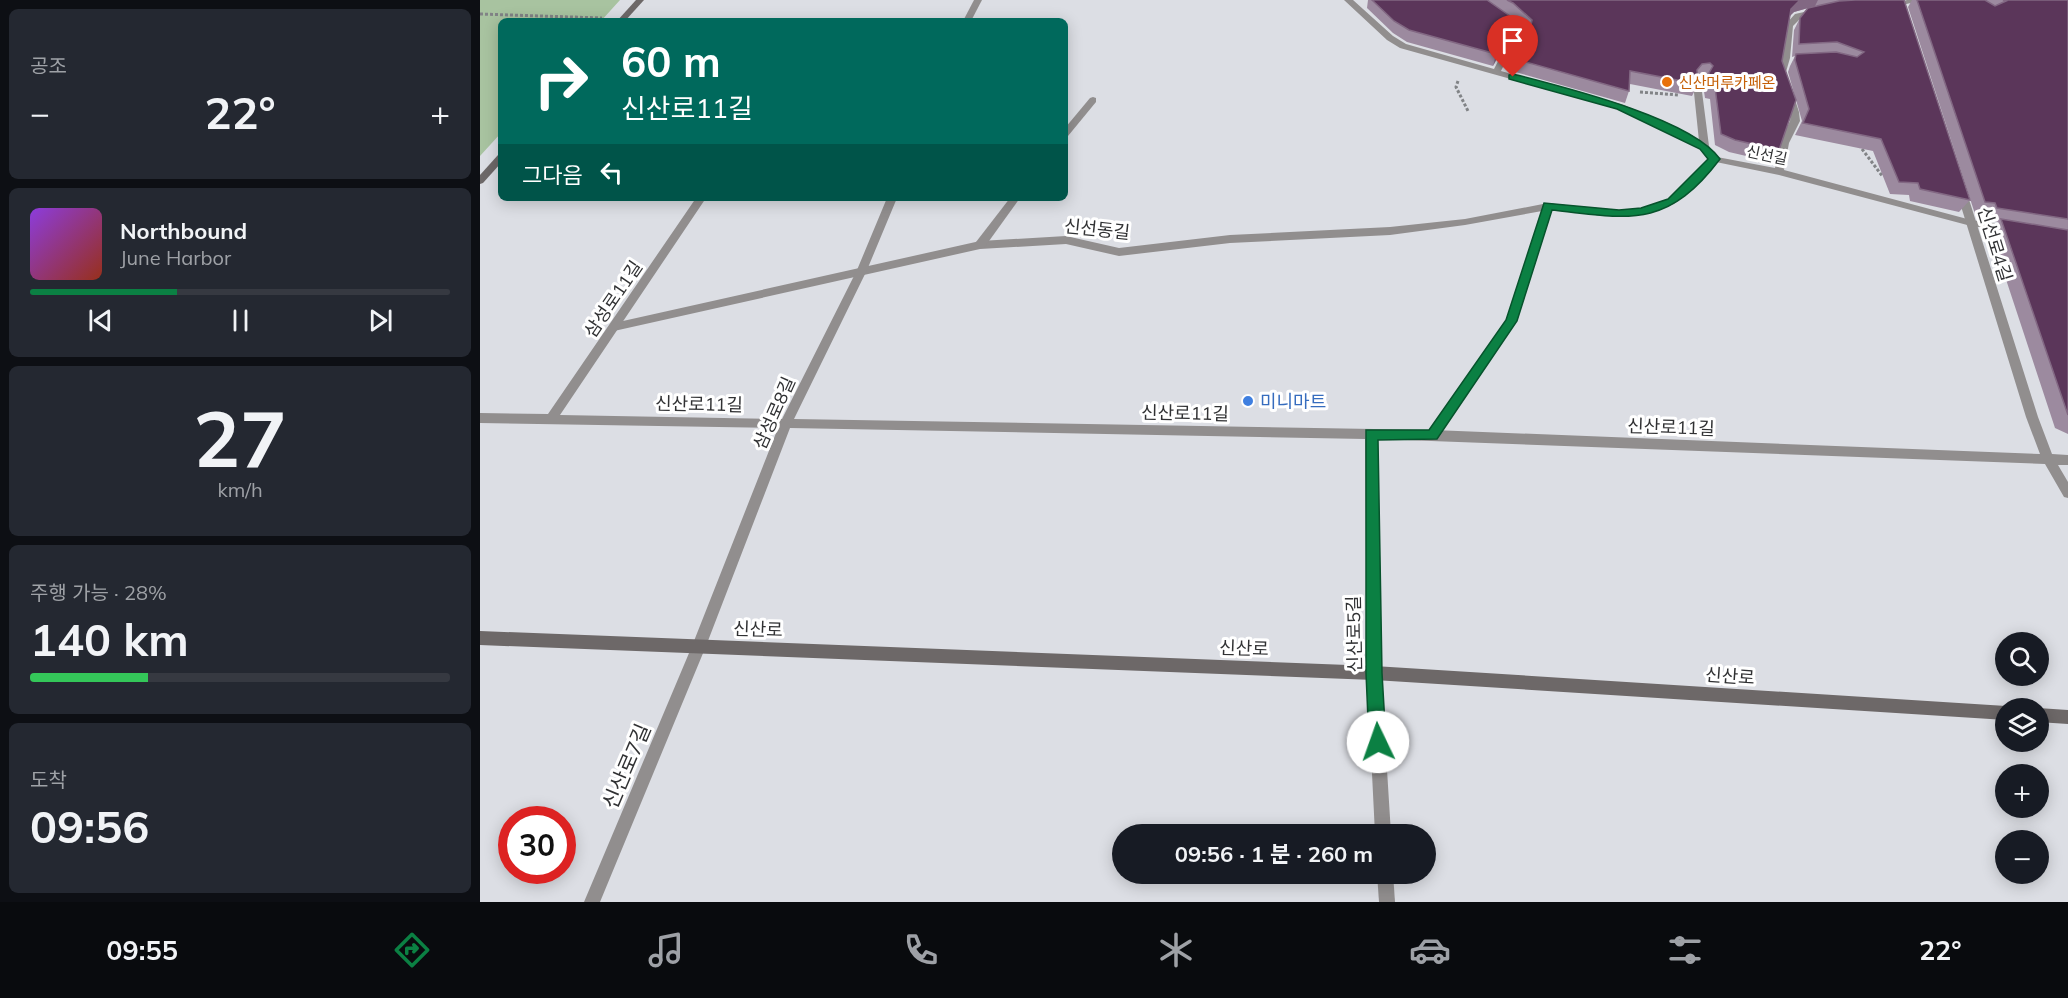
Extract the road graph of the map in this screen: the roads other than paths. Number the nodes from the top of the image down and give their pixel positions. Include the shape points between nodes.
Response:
1 (640, 0) edge
2 (978, 0) edge
3 (1348, 0) edge
4 (1919, 0) edge
5 (1901, 6) edge
6 (1879, 7) edge
7 (1826, 10) edge
8 (1498, 15) edge
9 (624, 18) edge
10 (969, 18) edge
11 (1795, 61) edge
12 (1785, 62) junction
13 (1496, 72) junction
14 (1701, 79) edge
15 (1093, 100) dead end
16 (1068, 130) edge
17 (1704, 147) junction
18 (1714, 159) junction
19 (498, 160) edge
20 (1779, 172) junction
21 (1957, 177) edge
22 (480, 181) edge
23 (699, 201) edge
24 (891, 201) edge
25 (1013, 201) edge
26 (1548, 206) junction
27 (1971, 223) junction
28 (2025, 230) edge
29 (980, 245) junction
30 (862, 270) junction
31 (614, 327) junction
32 (480, 418) edge
33 (551, 419) junction
34 (786, 423) junction
35 (1371, 434) junction
36 (1432, 435) junction
37 (2048, 459) junction
38 (2068, 460) edge
39 (2068, 493) edge
40 (480, 638) edge
41 (699, 646) junction
42 (1374, 673) junction
43 (1995, 712) edge
44 (2049, 716) edge
45 (2068, 717) edge
46 (1382, 824) edge
47 (1386, 884) edge
48 (592, 902) edge
49 (1387, 902) edge

1 - 9 main road
2 - 10 street
3 - 13 street via 1361,6 1390,38 1403,46
4 - 5 street
5 - 6 street
7 - 12 street via 1798,16 1789,25
8 - 13 street via 1514,24 1524,37 1509,48
11 - 12 street
12 - 20 street via 1782,72 1795,121 1784,142
13 - 17 street via 1621,107
14 - 17 street via 1697,84
15 - 16 street
17 - 18 street
18 - 20 street, 신선길
18 - 26 street, 신선동길 via 1671,202 1642,212 1619,214
19 - 22 main road
20 - 27 street, 신선길
21 - 27 street, 신선로4길
23 - 31 street, 삼성로11길
24 - 30 street, 삼성로8길
25 - 29 street
26 - 29 street, 신선동길 via 1390,231 1230,239 1119,252 1066,240
26 - 36 street via 1511,321
27 - 28 street, 신선길
27 - 37 street, 신선로4길
29 - 30 street, 신선동길
30 - 31 street, 신선동길
30 - 34 street, 삼성로8길
31 - 33 street, 삼성로11길
32 - 33 street, 신산로11길
33 - 34 street, 신산로11길
34 - 35 street, 신산로11길
34 - 41 street, 삼성로8길
35 - 36 street, 신산로11길
35 - 42 street, 신산로5길
36 - 37 street, 신산로11길
37 - 38 street, 신산로11길
37 - 39 street, 신선로4길
40 - 41 main road, 신산로
41 - 42 main road, 신산로
41 - 48 street, 신산로7길
42 - 43 main road, 신산로
42 - 46 street, 신산로5길
44 - 45 main road
47 - 49 street

